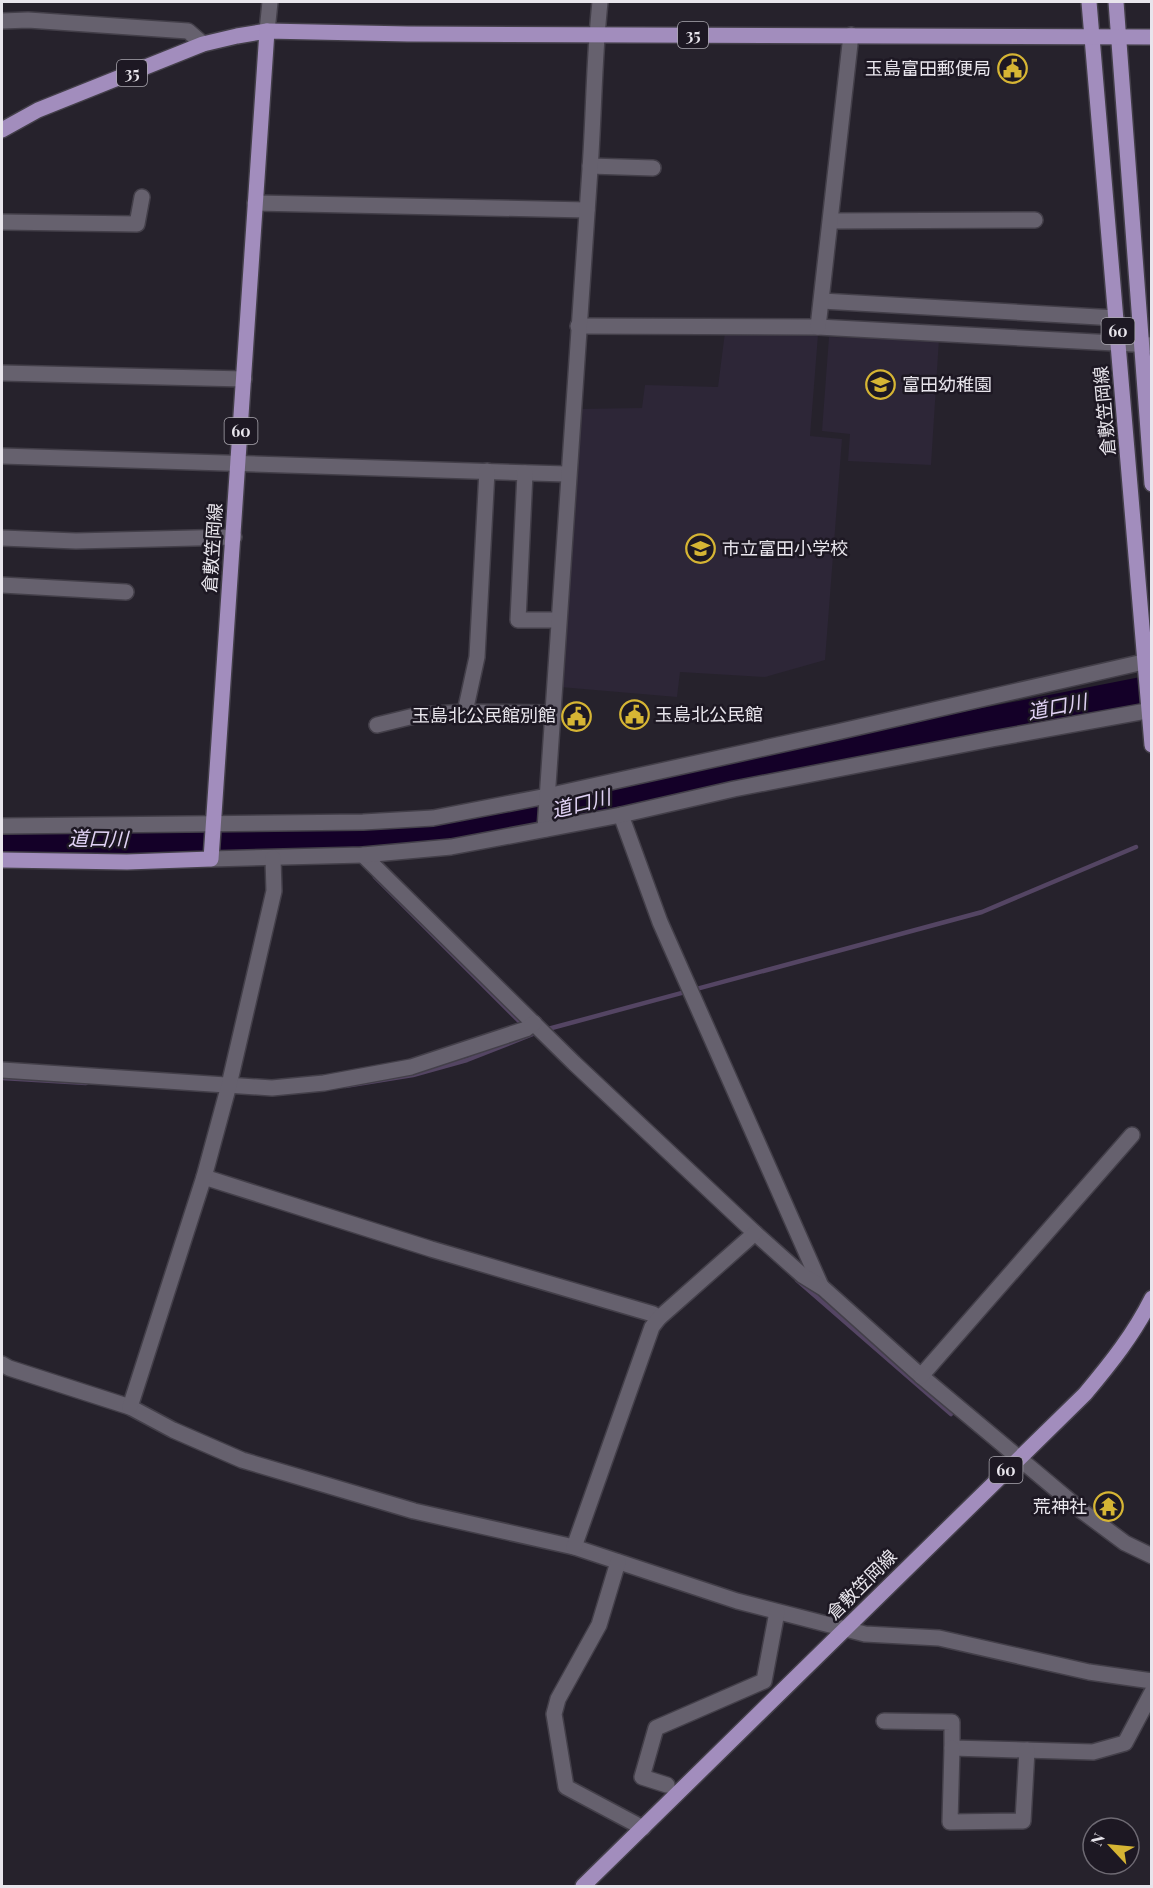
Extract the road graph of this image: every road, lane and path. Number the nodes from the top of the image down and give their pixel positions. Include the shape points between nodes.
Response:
1 (270, 2) edge
2 (600, 2) edge
3 (1089, 2) edge
4 (1116, 2) edge
5 (2, 21) edge
6 (267, 31) junction
7 (596, 34) junction
8 (851, 35) junction
9 (1091, 36) junction
10 (1119, 37) junction
11 (1152, 37) edge
12 (204, 44) junction
13 (2, 130) edge
14 (590, 166) junction
15 (653, 168) dead end
16 (142, 197) dead end
17 (255, 203) junction
18 (586, 210) junction
19 (1035, 220) dead end
20 (831, 221) junction
21 (2, 222) edge
22 (822, 301) junction
23 (1116, 318) junction
24 (578, 326) junction
25 (818, 327) junction
26 (1119, 344) junction
27 (1146, 344) edge
28 (2, 373) edge
29 (244, 379) junction
30 (2, 456) edge
31 (239, 463) junction
32 (487, 471) junction
33 (525, 473) junction
34 (566, 474) junction
35 (1152, 484) edge
36 (234, 537) junction
37 (2, 538) edge
38 (2, 585) edge
39 (126, 592) dead end
40 (557, 620) junction
41 (1148, 660) edge
42 (1150, 711) edge
43 (465, 712) junction
44 (552, 713) junction
45 (376, 725) dead end
46 (1152, 745) edge
47 (547, 796) junction
48 (621, 815) junction
49 (2, 826) edge
50 (212, 827) junction
51 (545, 829) junction
52 (211, 855) junction
53 (363, 855) junction
54 (273, 858) junction
55 (2, 860) edge
56 (534, 1023) junction
57 (2, 1070) edge
58 (228, 1089) junction
59 (1132, 1135) dead end
60 (204, 1177) junction
61 (752, 1236) junction
62 (823, 1288) junction
63 (1152, 1298) edge
64 (659, 1318) junction
65 (2, 1364) edge
66 (921, 1376) junction
67 (130, 1407) junction
68 (1018, 1458) junction
69 (574, 1547) junction
70 (1152, 1556) edge
71 (618, 1562) junction
72 (777, 1612) junction
73 (845, 1629) junction
74 (1152, 1681) edge
75 (1152, 1692) edge
76 (884, 1721) dead end
77 (952, 1748) junction
78 (1027, 1750) junction
79 (668, 1785) dead end
80 (643, 1828) junction
81 (583, 1887) edge

1 - 6 street
2 - 7 street
3 - 9 main road, 倉敷笠岡線 / 60
4 - 10 main road, 60
5 - 12 street via 188,31
6 - 7 main road, 35
6 - 12 main road, 35
6 - 17 main road, 倉敷笠岡線 / 60
7 - 8 main road, 35
7 - 14 street
8 - 9 main road, 35
8 - 20 street
9 - 10 main road, 35
9 - 23 main road, 倉敷笠岡線 / 60
10 - 11 main road, 35
10 - 27 main road, 60
12 - 13 main road, 35 via 38,110
14 - 15 street
14 - 18 street
16 - 21 street via 137,224
17 - 18 street
17 - 29 main road, 倉敷笠岡線 / 60
18 - 24 street
19 - 20 street
20 - 22 street
22 - 23 street
22 - 25 street
23 - 26 main road, 倉敷笠岡線 / 60
24 - 25 street
24 - 34 street
25 - 26 street
26 - 27 street
26 - 41 main road, 倉敷笠岡線 / 60
27 - 35 main road, 60
28 - 29 street
29 - 31 main road, 倉敷笠岡線 / 60
30 - 31 street
31 - 32 street
31 - 36 main road, 倉敷笠岡線 / 60
32 - 33 street
32 - 43 street via 477,657
33 - 34 street
33 - 40 street via 518,620
34 - 40 street
36 - 37 street via 76,541
36 - 50 main road, 倉敷笠岡線 / 60
38 - 39 street
40 - 44 street
41 - 42 main road, 倉敷笠岡線 / 60
41 - 47 street
42 - 46 main road, 倉敷笠岡線 / 60
42 - 48 street via 758,785
43 - 44 street
43 - 45 street via 418,715
44 - 47 street
47 - 50 street via 433,818
47 - 51 street
48 - 51 street
48 - 62 street via 660,922
49 - 50 street
50 - 52 main road, 倉敷笠岡線 / 60
51 - 53 street via 451,847
52 - 54 street
52 - 55 main road via 127,862
53 - 54 street
53 - 56 street
54 - 58 street via 274,891
56 - 58 street via 411,1067 324,1083
56 - 61 street
57 - 58 street
58 - 60 street
59 - 66 street
60 - 64 street
60 - 67 street
61 - 62 street
61 - 64 street
62 - 66 street
63 - 68 main road, 倉敷笠岡線 / 60 via 1116,1358 1085,1394
64 - 69 street via 652,1327
65 - 67 street
66 - 68 street
67 - 69 street via 242,1460 414,1511
68 - 70 street via 1110,1533
68 - 73 main road, 倉敷笠岡線 / 60
69 - 71 street
71 - 72 street
71 - 80 street via 599,1625 558,1699 554,1714 566,1787
72 - 73 street
72 - 79 street via 764,1681 656,1728 642,1777
73 - 74 street via 865,1634 939,1638 1089,1672
73 - 80 main road, 倉敷笠岡線 / 60
75 - 78 street via 1125,1743 1093,1752
76 - 77 street via 952,1722
77 - 78 street
77 - 78 street via 950,1822 1023,1821
80 - 81 main road, 倉敷笠岡線 / 60

